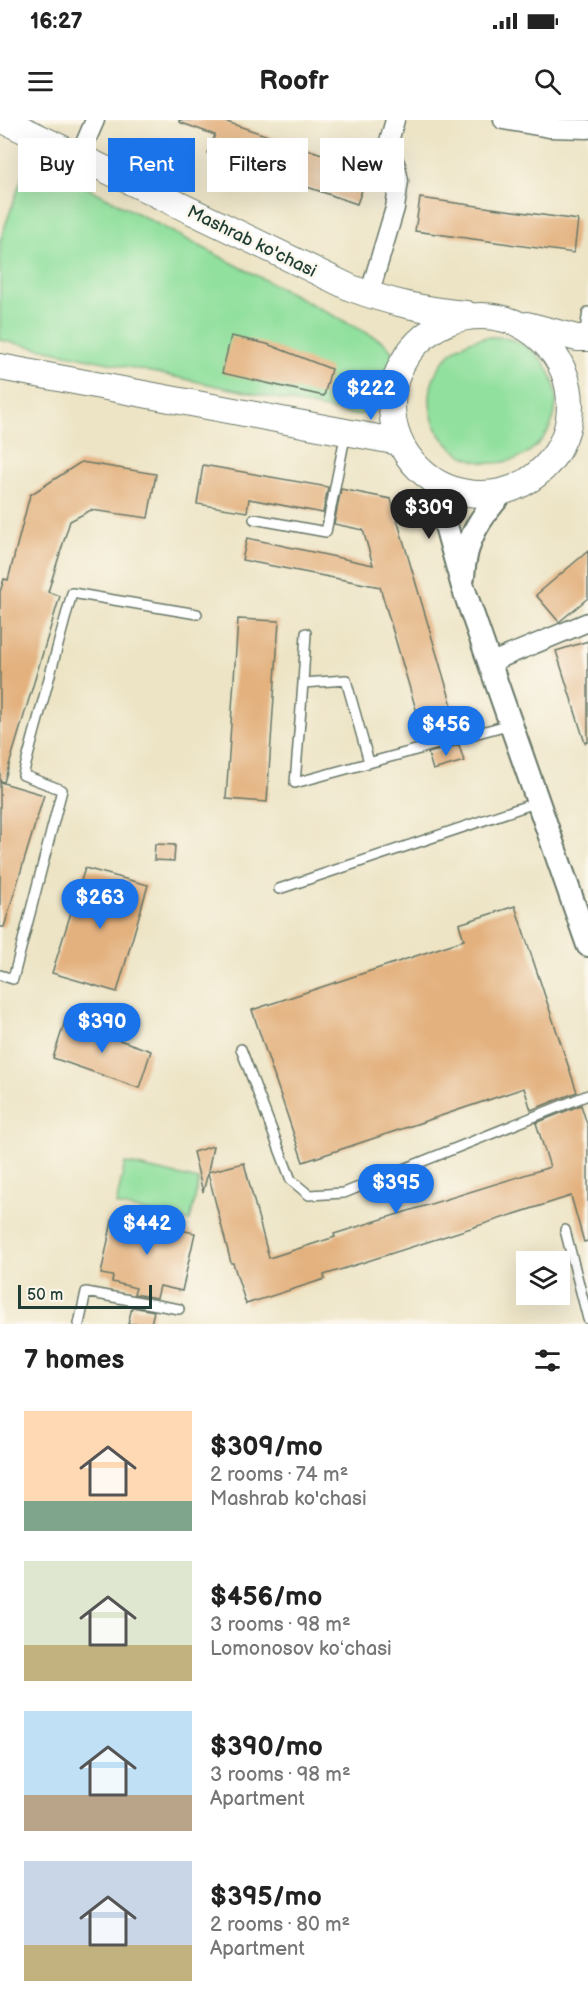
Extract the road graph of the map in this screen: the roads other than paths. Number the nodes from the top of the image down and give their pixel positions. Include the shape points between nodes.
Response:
1 (3, 120) edge
2 (95, 120) edge
3 (395, 120) edge
4 (503, 120) edge
5 (550, 124) edge
6 (588, 129) edge
7 (40, 138) edge
8 (87, 138) edge
9 (96, 165) edge
10 (369, 295) junction
11 (588, 312) edge
12 (479, 315) junction
13 (520, 324) junction
14 (586, 338) edge
15 (0, 367) edge
16 (588, 402) edge
17 (570, 422) junction
18 (346, 432) junction
19 (399, 442) junction
20 (434, 482) junction
21 (502, 493) junction
22 (254, 519) dead end
23 (463, 587) junction
24 (197, 614) dead end
25 (588, 622) edge
26 (306, 633) dead end
27 (489, 663) junction
28 (303, 683) junction
29 (511, 724) junction
30 (369, 762) junction
31 (538, 802) junction
32 (279, 889) dead end
33 (587, 941) edge
34 (0, 975) edge
35 (241, 1049) dead end
36 (588, 1095) edge
37 (565, 1230) dead end
38 (179, 1310) dead end
39 (588, 1319) edge
40 (79, 1324) edge

1 - 7 main road, Mashrab ko'chasi
2 - 8 street
3 - 10 street via 388,145 399,180 395,208
4 - 5 street
5 - 6 street
9 - 10 main road, Mashrab ko'chasi
10 - 12 main road, Mashrab ko'chasi via 428,311
11 - 14 lane
12 - 13 main road, Mashrab ko'chasi
12 - 19 main road, Mashrab ko'chasi via 450,321 424,336 405,358 394,385 392,404
13 - 14 main road, Mashrab ko'chasi
13 - 17 main road, Mashrab ko'chasi via 544,341 562,364 571,392
15 - 18 main road
16 - 17 main road, Mashrab ko'chasi
17 - 21 main road, Mashrab ko'chasi via 561,446 546,467 526,483
18 - 19 main road
18 - 22 lane via 326,532
19 - 20 main road, Mashrab ko'chasi via 414,465
20 - 21 main road, Mashrab ko'chasi via 456,492
20 - 23 street
21 - 23 street via 483,515 464,556
23 - 27 street
24 - 34 lane via 72,593 23,776 62,790 13,979
25 - 27 street
26 - 28 lane
27 - 29 street
28 - 30 lane via 346,680
28 - 30 lane via 295,783
29 - 30 lane
29 - 31 street
31 - 32 lane
31 - 33 street
35 - 36 lane via 291,1180 309,1196 344,1193
37 - 39 lane
38 - 40 lane via 86,1292

